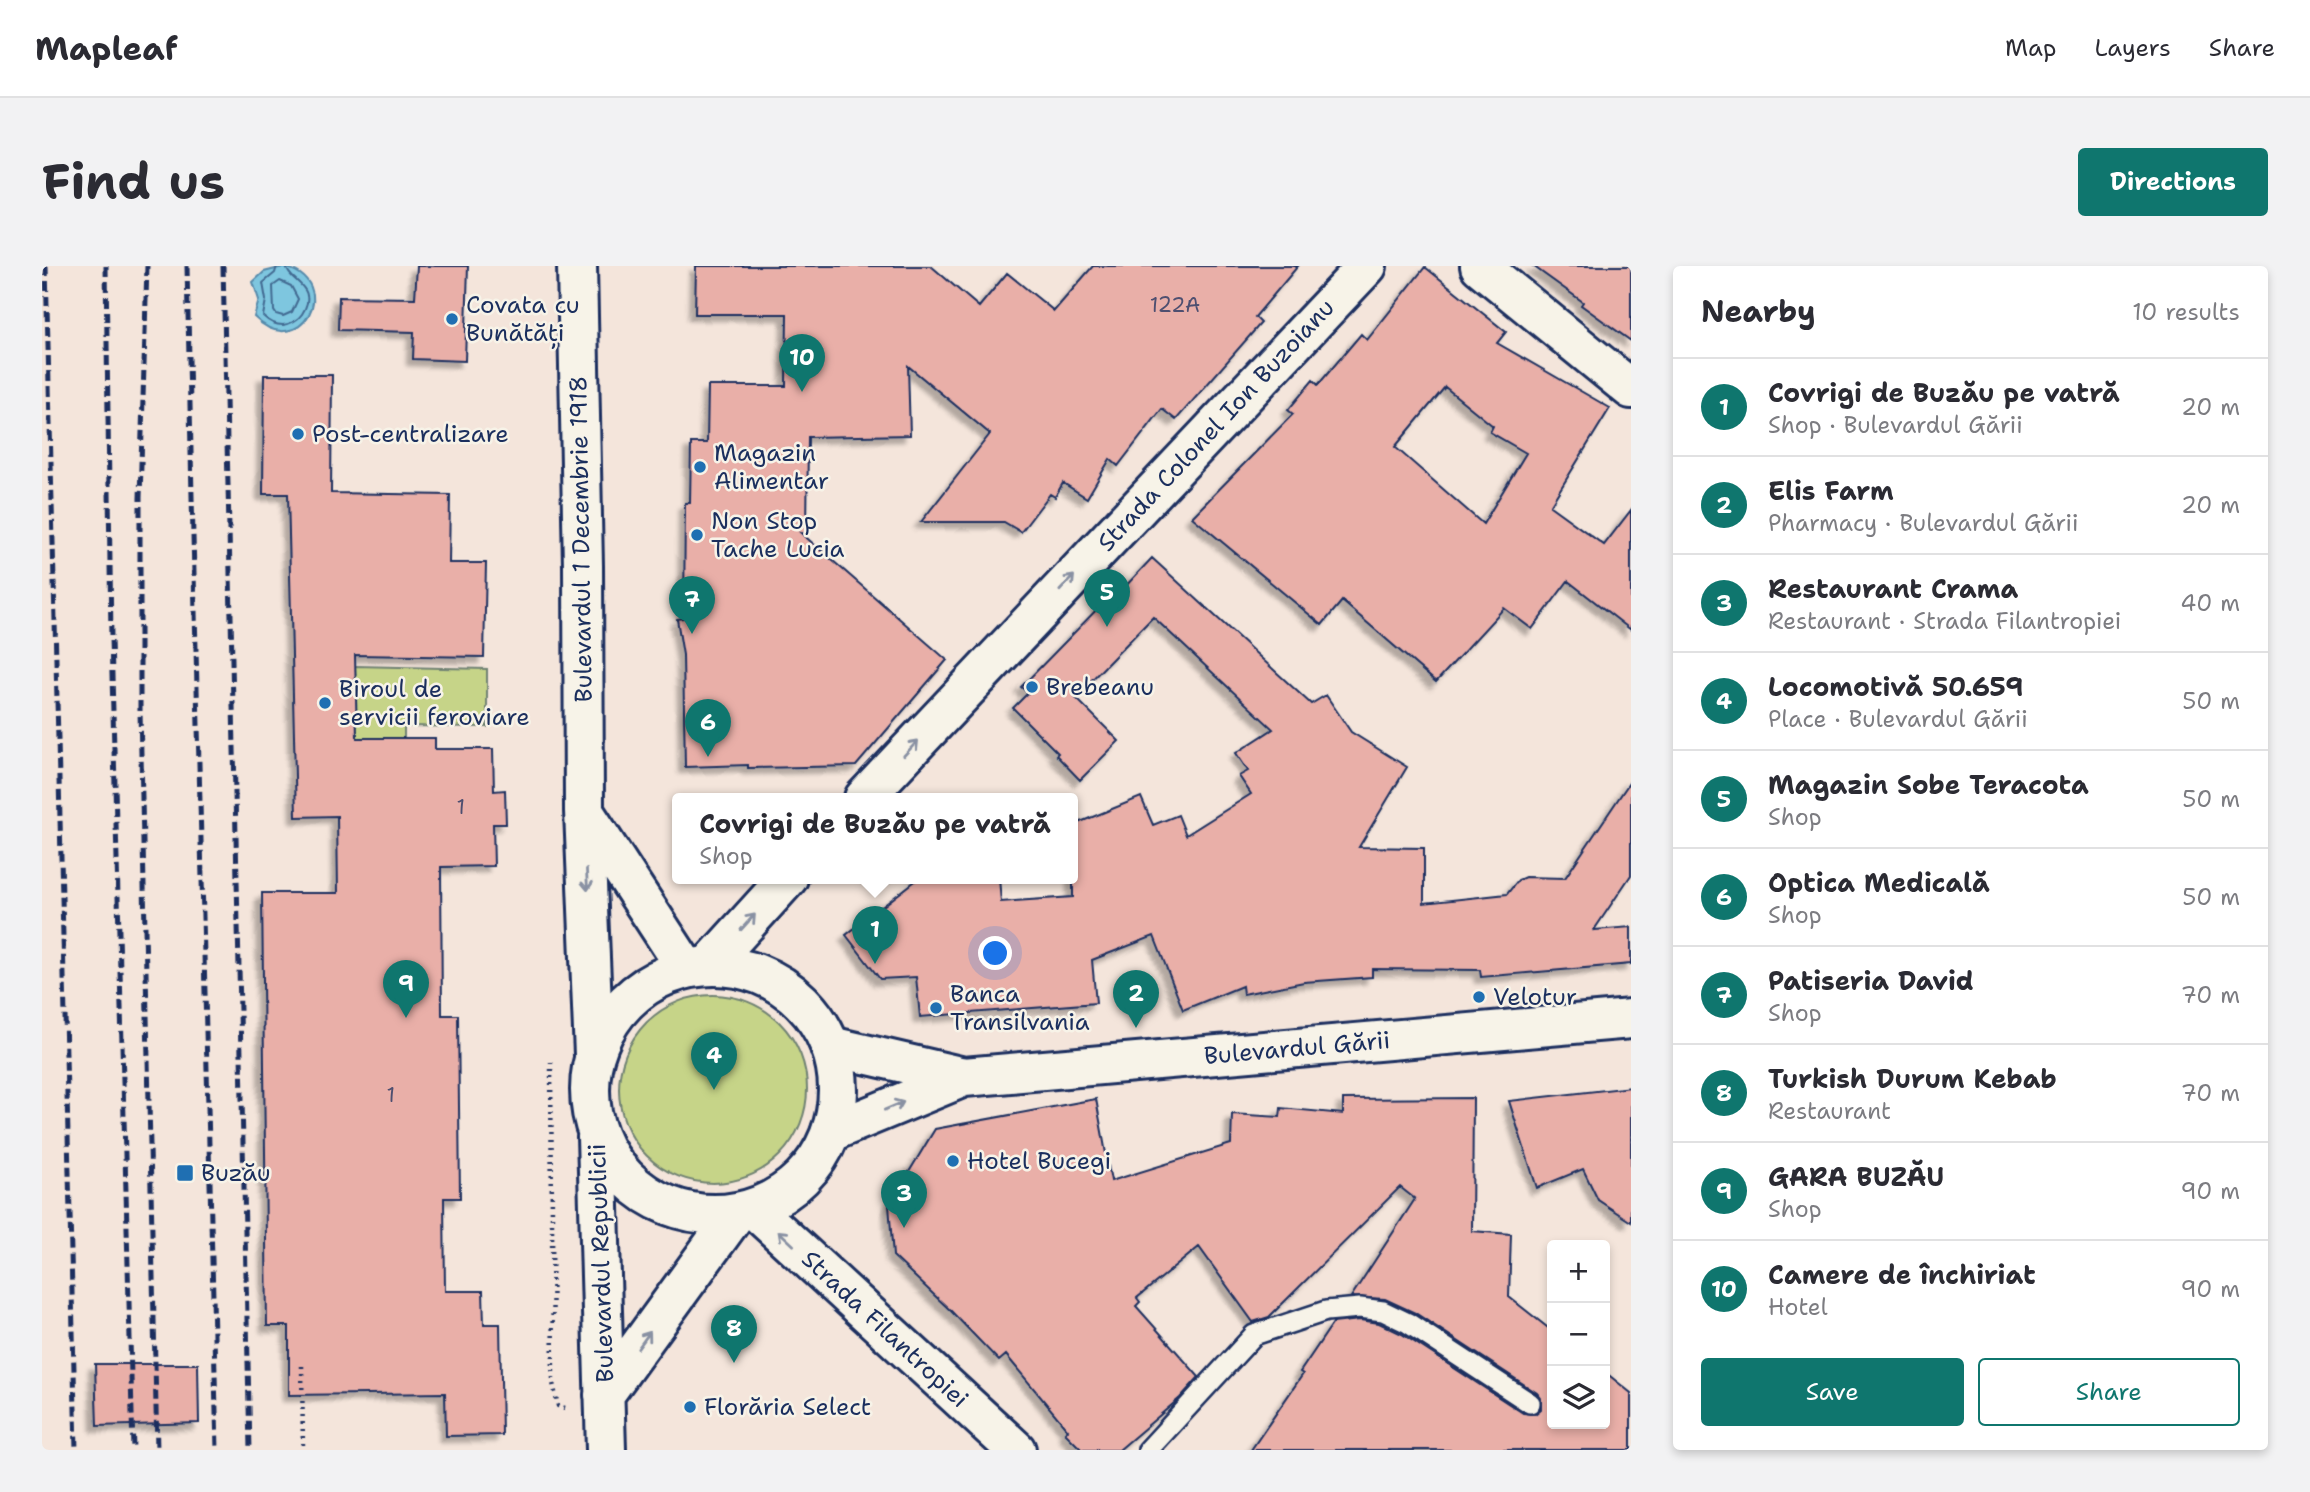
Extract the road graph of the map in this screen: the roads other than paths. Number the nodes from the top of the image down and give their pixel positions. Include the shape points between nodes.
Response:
1 (577, 266) edge
2 (1367, 266) edge
3 (1480, 266) edge
4 (1631, 389) edge
5 (869, 793) edge
6 (584, 811) junction
7 (782, 884) edge
8 (698, 967) junction
9 (1631, 1019) edge
10 (830, 1046) junction
11 (594, 1055) junction
12 (964, 1077) junction
13 (597, 1131) junction
14 (831, 1132) junction
15 (746, 1211) junction
16 (1530, 1404) dead end
17 (605, 1424) edge
18 (1016, 1450) edge
19 (1148, 1450) edge

1 - 6 street, Bulevardul 1 Decembrie 1918
5 -> 2 street, Strada Colonel Ion Buzoianu
3 - 4 street
6 - 8 street
6 -> 11 street, Bulevardul 1 Decembrie 1918
8 -> 7 street
8 - 10 street via 740,968 769,978 795,995
8 - 11 street via 655,979 629,999 608,1025
9 - 12 street, Bulevardul Gării
10 - 12 street, Bulevardul Gării
10 - 14 street via 837,1074
11 - 13 street via 589,1093
14 -> 12 street, Bulevardul Gării
13 - 15 street via 618,1170 652,1198 693,1213
13 - 17 street, Bulevardul Republicii
14 - 15 street via 813,1165 787,1191
17 -> 15 street, Bulevardul Republicii
18 -> 15 street, Strada Filantropiei
16 - 19 lane via 1408,1322 1383,1311 1326,1311 1254,1335

